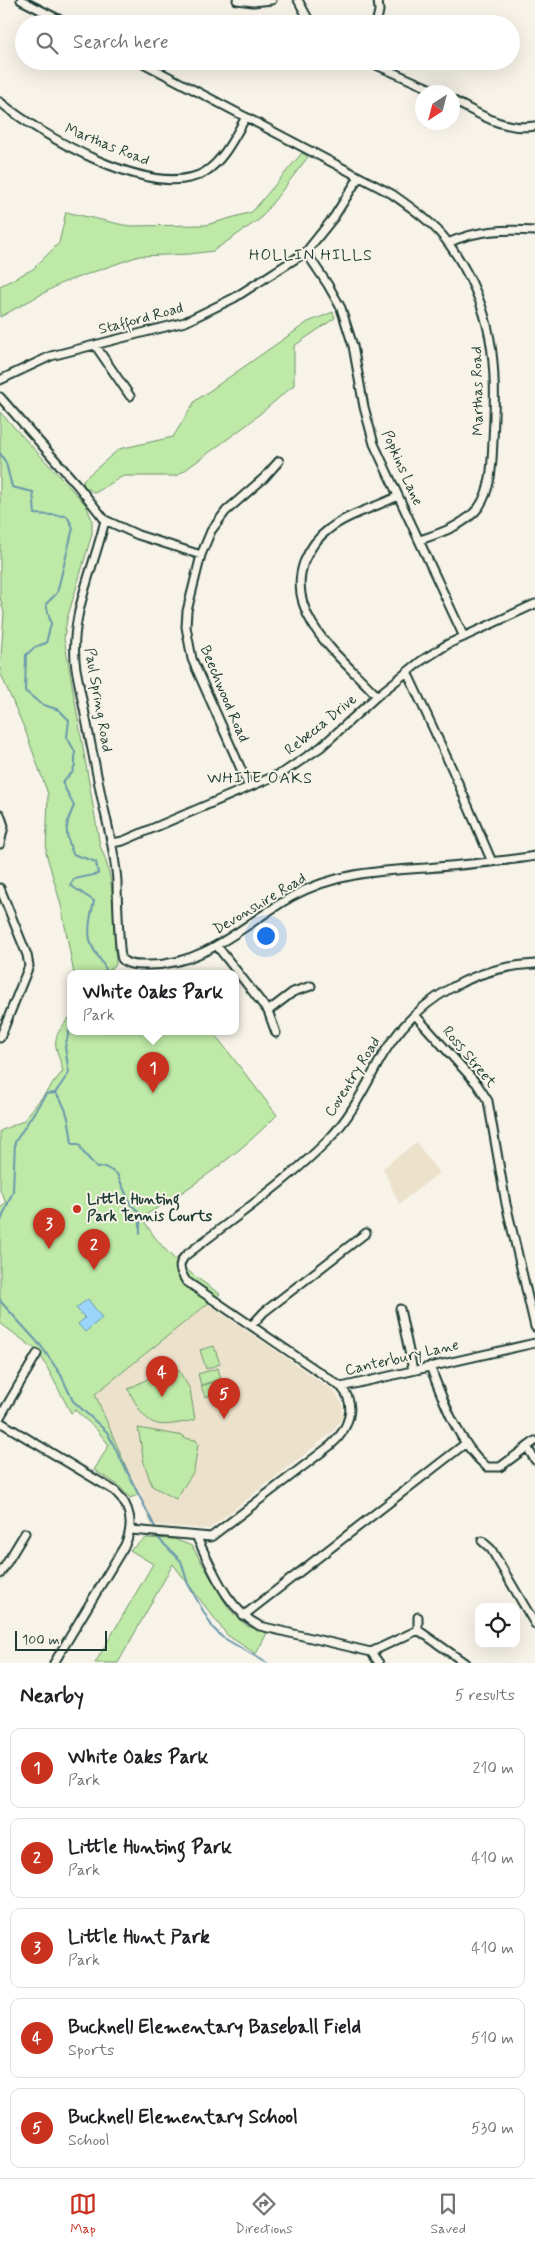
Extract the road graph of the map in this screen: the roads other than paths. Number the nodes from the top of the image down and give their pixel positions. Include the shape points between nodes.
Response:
1 (21, 0) edge
2 (237, 0) edge
3 (272, 0) edge
4 (298, 0) edge
5 (378, 0) edge
6 (50, 15) edge
7 (306, 15) edge
8 (378, 15) edge
9 (156, 70) edge
10 (388, 70) edge
11 (422, 85) edge
12 (0, 102) edge
13 (460, 104) edge
14 (246, 117) junction
15 (535, 126) edge
16 (359, 177) junction
17 (535, 231) edge
18 (448, 243) junction
19 (306, 252) junction
20 (95, 345) junction
21 (0, 380) edge
22 (130, 396) dead end
23 (0, 398) edge
24 (278, 461) dead end
25 (398, 496) junction
26 (105, 520) junction
27 (420, 540) junction
28 (201, 555) junction
29 (535, 604) edge
30 (464, 637) junction
31 (407, 672) junction
32 (377, 696) junction
33 (249, 788) junction
34 (0, 814) edge
35 (112, 843) junction
36 (0, 844) edge
37 (535, 856) edge
38 (492, 862) junction
39 (0, 888) edge
40 (217, 946) junction
41 (122, 958) joint
42 (535, 964) edge
43 (236, 970) edge
44 (239, 974) edge
45 (312, 986) dead end
46 (268, 1011) junction
47 (415, 1015) junction
48 (276, 1033) dead end
49 (0, 1038) edge
50 (366, 1233) dead end
51 (186, 1281) joint
52 (400, 1309) dead end
53 (252, 1325) junction
54 (535, 1327) edge
55 (535, 1343) edge
56 (38, 1354) dead end
57 (430, 1366) junction
58 (413, 1370) junction
59 (341, 1387) junction
60 (0, 1417) edge
61 (0, 1422) edge
62 (535, 1441) edge
63 (466, 1442) junction
64 (527, 1447) junction
65 (535, 1460) edge
66 (131, 1530) junction
67 (24, 1533) dead end
68 (196, 1536) junction
69 (482, 1541) dead end
70 (0, 1574) edge
71 (243, 1616) junction
72 (418, 1618) dead end
73 (535, 1624) edge
74 (418, 1630) junction
75 (371, 1652) junction
76 (54, 1663) edge
77 (379, 1663) edge
78 (465, 1663) edge

1 - 6 street
2 - 3 street
4 - 7 street
5 - 8 street
9 - 14 street, Marthas Road
10 - 11 street
12 - 14 street, Marthas Road via 36,130 89,156 134,173 167,180 191,178 210,168
13 - 15 street via 500,124
14 - 16 street, Marthas Road
16 - 18 street, Marthas Road via 411,207
16 - 19 street, Stafford Road via 334,217
17 - 18 street via 488,231
18 - 27 street, Marthas Road via 475,290 491,336 495,375 492,460 486,492 475,511 450,529
19 - 20 street, Stafford Road via 234,298 194,319
19 - 25 street, Popkins Lane via 341,308 353,346 370,433
20 - 21 street, Stafford Road via 51,356
20 - 22 street
23 - 26 street
24 - 28 street, Beechwood Road via 217,521 208,534
25 - 27 street, Popkins Lane
25 - 32 street via 327,530 308,554 300,582 303,604 314,626
26 - 28 street via 138,535
26 - 35 street, Paul Spring Road via 78,619 74,651
27 - 30 street, Popkins Lane
28 - 33 street, Beechwood Road via 187,611 188,643 198,676
29 - 30 street, Rebecca Drive
30 - 31 street, Rebecca Drive
31 - 32 street, Rebecca Drive
31 - 38 street
32 - 33 street, Rebecca Drive via 309,756
33 - 35 street, Rebecca Drive
34 - 36 street via 4,826
35 - 41 street, Paul Spring Road
37 - 38 street, Devonshire Road
38 - 40 street, Devonshire Road via 376,871 329,880 291,898
39 - 49 street via 27,955 28,966
40 - 41 street, Devonshire Road via 168,964 129,964
40 - 43 street
42 - 47 street, Coventry Road via 495,970 462,981
44 - 46 street
45 - 46 street via 293,992
46 - 48 street
47 - 51 street, Coventry Road via 392,1041 359,1099 331,1137 302,1164 184,1256 179,1264
47 - 54 street, Ross Street via 488,1101 506,1204
50 - 53 street via 264,1312
51 - 53 street, Canterbury Lane
52 - 58 street
53 - 59 street, Canterbury Lane
55 - 57 street, Canterbury Lane
56 - 60 street
57 - 58 street, Canterbury Lane
57 - 63 street
58 - 59 street, Canterbury Lane
59 - 68 street via 346,1394 349,1417 340,1437 214,1535
61 - 66 street via 115,1492 126,1504
62 - 64 street
63 - 64 street via 491,1469 500,1467
63 - 71 street
64 - 65 street
66 - 68 street
66 - 76 street
67 - 70 street
68 - 71 street via 231,1604
69 - 73 street via 491,1549
71 - 75 street via 260,1626
72 - 74 street
74 - 75 street
74 - 78 street
75 - 77 street

